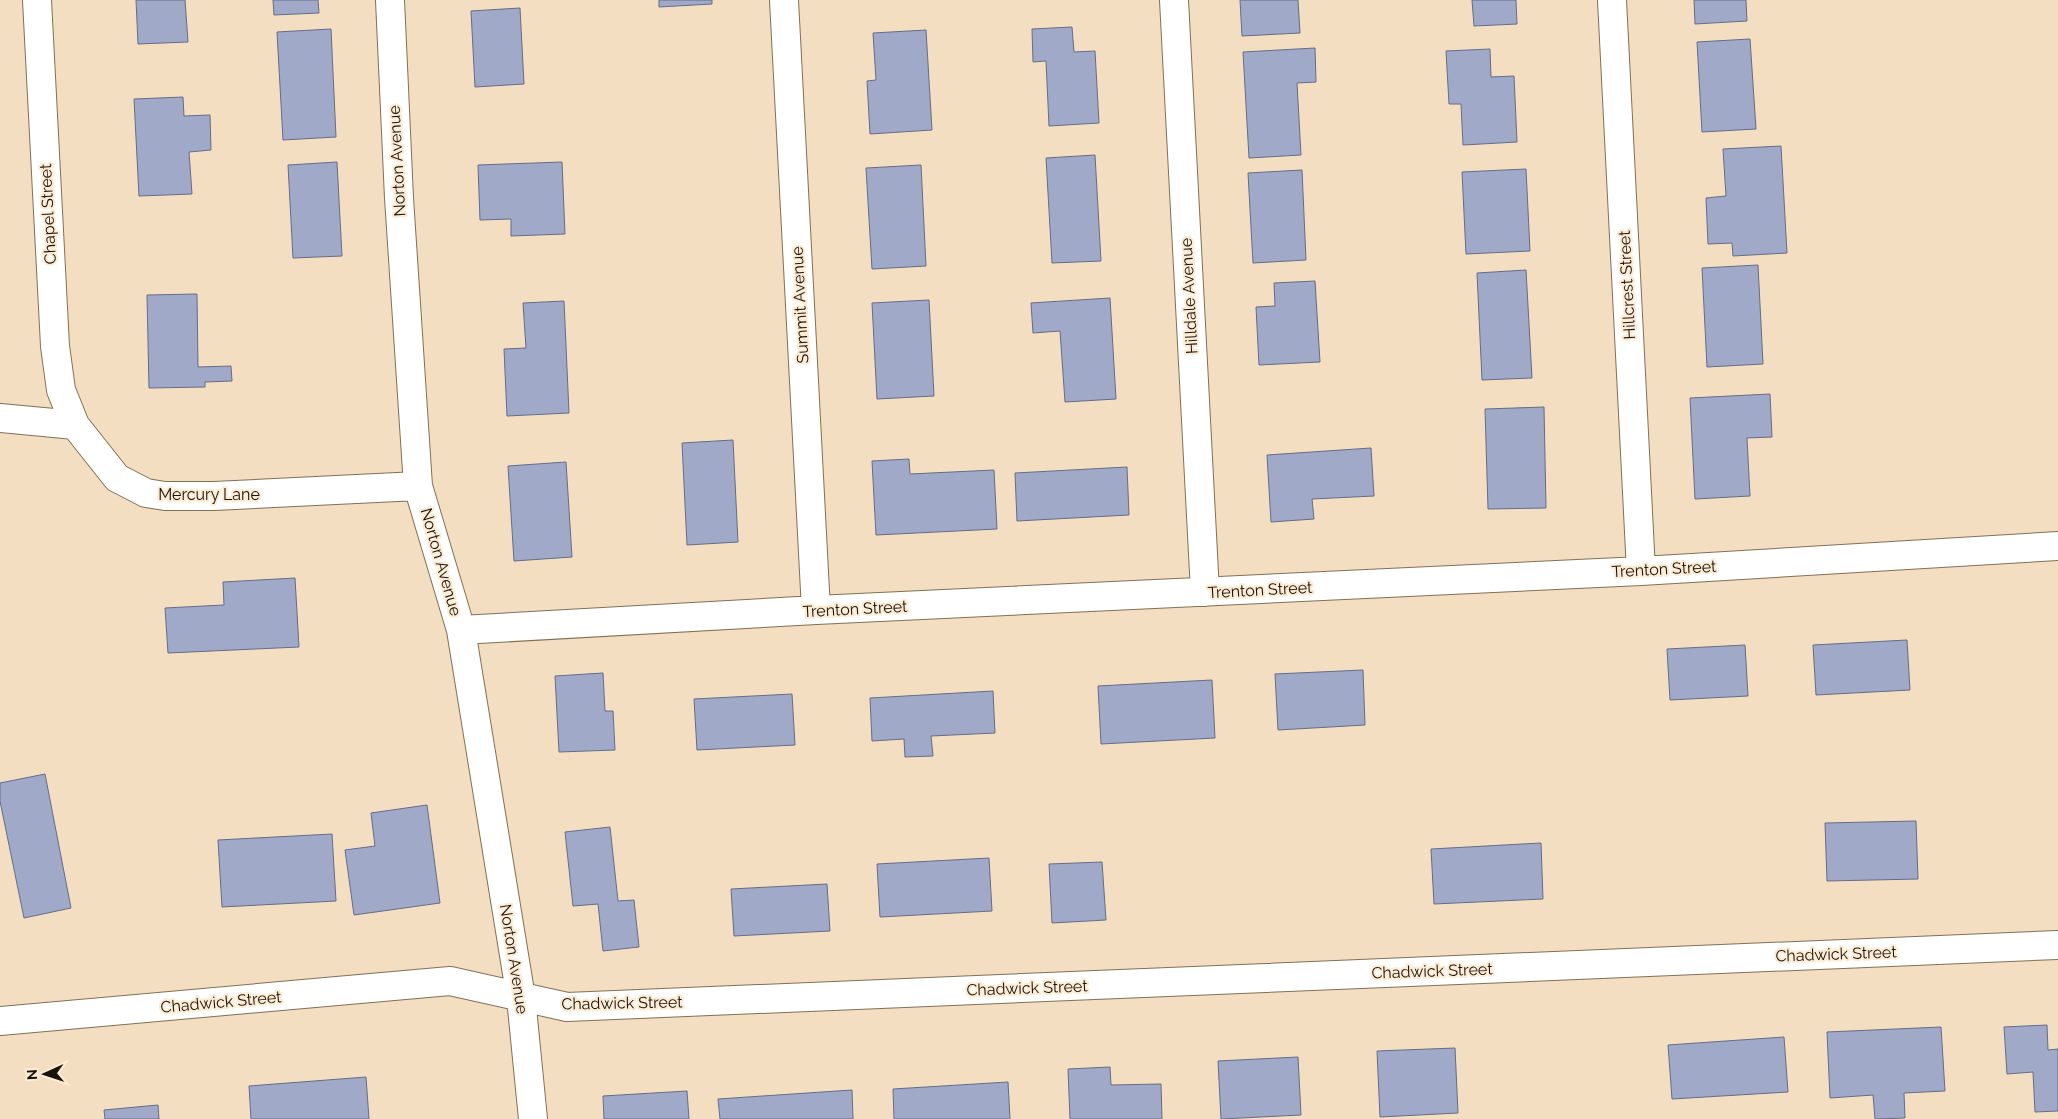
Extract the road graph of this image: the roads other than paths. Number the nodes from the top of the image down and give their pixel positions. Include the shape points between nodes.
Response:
1 (37, 0) edge
2 (390, 0) edge
3 (784, 0) edge
4 (1174, 0) edge
5 (1612, 0) edge
6 (0, 418) edge
7 (75, 425) junction
8 (418, 486) junction
9 (2058, 546) edge
10 (1641, 571) junction
11 (1205, 592) junction
12 (816, 610) junction
13 (461, 630) junction
14 (2058, 945) edge
15 (522, 998) junction
16 (0, 1021) edge
17 (533, 1119) edge

1 - 7 street, Chapel Street via 55,346 61,390
2 - 8 street, Norton Avenue
3 - 12 street, Summit Avenue
4 - 11 street, Hilldale Avenue
5 - 10 street, Hillcrest Street
6 - 7 street
7 - 8 street, Mercury Lane via 117,478 146,493 214,496
8 - 13 street, Norton Avenue
9 - 10 street, Trenton Street
10 - 11 street, Trenton Street
11 - 12 street, Trenton Street
12 - 13 street, Trenton Street
13 - 15 street, Norton Avenue
14 - 15 street, Chadwick Street via 567,1007
15 - 16 street, Chadwick Street via 450,981
15 - 17 street, Norton Avenue

